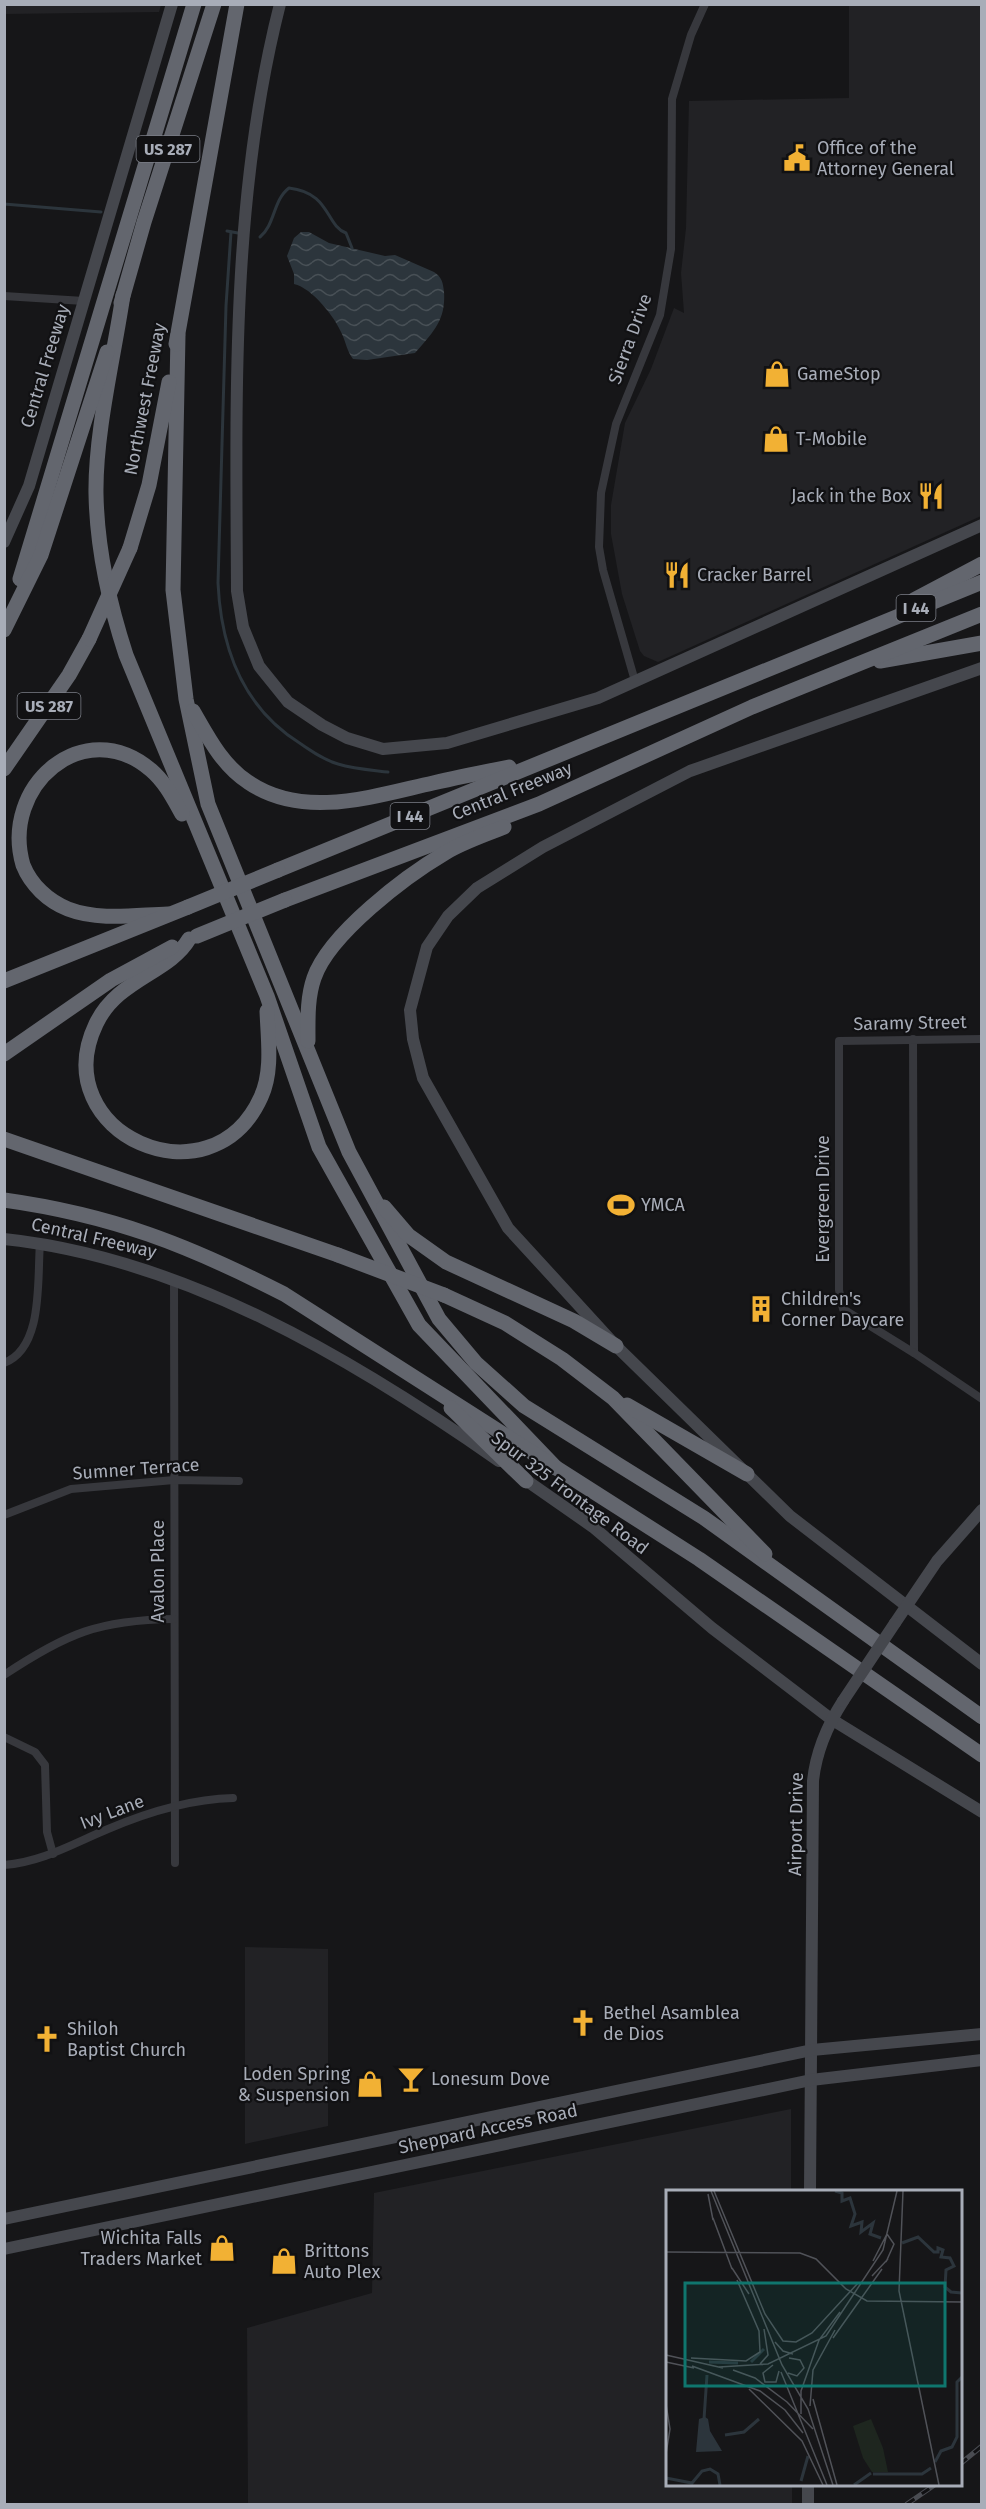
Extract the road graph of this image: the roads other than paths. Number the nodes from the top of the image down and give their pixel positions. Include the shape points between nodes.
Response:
1 (172, 4) edge
2 (194, 4) edge
3 (214, 4) edge
4 (237, 4) edge
5 (248, 4) edge
6 (280, 4) edge
7 (705, 4) edge
8 (213, 148) junction
9 (123, 295) junction
10 (4, 296) edge
11 (84, 301) junction
12 (178, 335) junction
13 (981, 525) edge
14 (4, 542) edge
15 (981, 564) edge
16 (981, 582) edge
17 (981, 614) edge
18 (4, 619) edge
19 (4, 630) edge
20 (850, 635) junction
21 (981, 643) edge
22 (854, 665) junction
23 (981, 668) edge
24 (635, 681) junction
25 (186, 699) junction
26 (542, 761) junction
27 (4, 769) edge
28 (538, 804) junction
29 (206, 852) junction
30 (168, 914) junction
31 (193, 938) junction
32 (4, 981) edge
33 (267, 996) junction
34 (913, 1039) junction
35 (981, 1039) edge
36 (839, 1041) joint
37 (309, 1050) junction
38 (4, 1054) edge
39 (4, 1139) edge
40 (364, 1184) junction
41 (4, 1200) edge
42 (4, 1239) edge
43 (40, 1243) junction
44 (174, 1279) junction
45 (616, 1346) junction
46 (914, 1353) junction
47 (4, 1364) edge
48 (423, 1381) junction
49 (613, 1398) junction
50 (981, 1399) edge
51 (556, 1468) junction
52 (747, 1473) junction
53 (174, 1480) junction
54 (239, 1481) dead end
55 (526, 1481) junction
56 (981, 1510) edge
57 (4, 1515) edge
58 (794, 1584) junction
59 (907, 1604) junction
60 (174, 1618) junction
61 (981, 1664) edge
62 (4, 1675) edge
63 (981, 1717) edge
64 (831, 1719) junction
65 (4, 1737) edge
66 (981, 1755) edge
67 (233, 1798) dead end
68 (174, 1806) junction
69 (981, 1812) edge
70 (53, 1854) junction
71 (175, 1863) dead end
72 (4, 1865) edge
73 (981, 2034) edge
74 (812, 2050) junction
75 (981, 2060) edge
76 (811, 2080) junction
77 (810, 2190) edge
78 (4, 2219) edge
79 (4, 2249) edge
80 (808, 2485) edge
81 (808, 2505) edge

1 - 11 main road, Central Freeway
2 - 18 highway via 30,553
3 - 9 highway, US 287
4 - 8 highway, Northwest Freeway / US 287
5 - 8 highway
6 - 24 main road via 253,147 240,267 237,591 243,627 259,666 288,702 322,725 383,749 447,743 598,698
7 - 24 street, Sierra Drive via 691,35 672,99 671,249 660,315 616,424 601,493 599,547 603,570
8 - 12 highway, Northwest Freeway / US 287
9 - 19 highway, US 287 via 41,555
9 - 29 highway via 98,457 100,549 126,655
10 - 11 street
11 - 14 main road, Central Freeway via 29,486
12 - 25 highway via 173,590
12 - 27 highway, Northwest Freeway / US 287, bridge via 149,484 130,548 89,639 64,683
13 - 24 main road
15 - 20 highway
16 - 20 highway, Central Freeway / I 44
17 - 22 highway, Central Freeway / I 44
20 - 26 highway, Central Freeway / I 44
21 - 22 highway
22 - 28 highway, Central Freeway / I 44
23 - 45 main road via 690,771 543,847 477,888 448,916 427,947 410,1010 423,1078 508,1228
25 - 26 highway via 218,752 238,774 259,789 297,801 356,799
25 - 37 highway via 208,804
26 - 30 highway, Central Freeway / I 44, bridge
28 - 31 highway, Central Freeway / I 44, bridge
28 - 37 highway via 516,821 445,853 391,891 346,931 315,976 309,1008
29 - 30 highway via 197,843 167,787 151,770 124,754 98,750 72,754 47,768 29,789 17,820 17,840 25,870 42,892 66,909 81,913
29 - 33 highway
30 - 32 highway, Central Freeway / I 44
31 - 33 highway via 182,951 124,989 95,1024 88,1054 89,1086 103,1115 123,1135 156,1150 186,1152 223,1141 238,1128 262,1096 267,1077
31 - 38 highway, Central Freeway / I 44 via 111,980
33 - 51 highway via 320,1147 419,1325
34 - 35 street, Saramy Street
34 - 36 street, Saramy Street
34 - 46 street
36 - 46 street, Evergreen Drive via 839,1290 843,1309
37 - 40 highway
39 - 49 highway, bridge via 444,1295 506,1323
40 - 45 highway via 408,1235 446,1262 574,1321
40 - 58 highway via 439,1319 476,1363 524,1406 704,1518
41 - 48 highway via 98,1216 155,1234 220,1262 284,1294
42 - 43 main road, Central Freeway
43 - 44 main road, Central Freeway via 125,1262
43 - 47 street via 33,1332 21,1354
44 - 53 street, Avalon Place
44 - 55 main road, Spur 325 Frontage Road via 305,1340 442,1421
45 - 52 main road
46 - 50 street, Evergreen Drive
48 - 51 highway
48 - 55 highway
49 - 52 highway
49 - 58 highway
51 - 66 highway via 699,1559
52 - 59 main road via 790,1516
53 - 54 street, Sumner Terrace
53 - 57 street, Sumner Terrace via 71,1489
53 - 60 street, Avalon Place
55 - 64 main road, Spur 325 Frontage Road via 593,1527 712,1628
56 - 59 main road, Airport Drive via 937,1561
58 - 63 highway
59 - 61 main road
59 - 64 main road, Airport Drive, bridge
60 - 62 street via 132,1619 95,1626 46,1647
60 - 68 street, Avalon Place
64 - 69 main road, Spur 325 Frontage Road
64 - 74 main road, Airport Drive via 815,1761 813,1781
65 - 70 street via 35,1752 45,1765 47,1832
67 - 68 street, Ivy Lane
68 - 70 street, Ivy Lane via 111,1827
68 - 71 street, Avalon Place
70 - 72 street, Ivy Lane
73 - 74 main road, Sheppard Access Road
74 - 76 main road, Airport Drive
74 - 78 main road, Sheppard Access Road
75 - 76 main road, Sheppard Access Road
76 - 77 main road, Airport Drive
76 - 79 main road, Sheppard Access Road
80 - 81 main road

